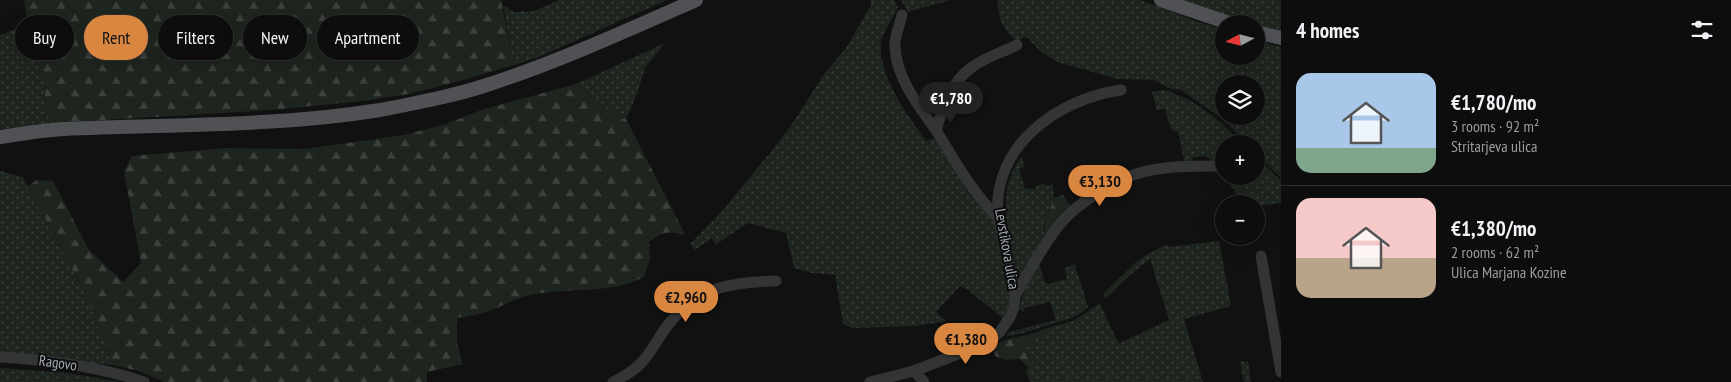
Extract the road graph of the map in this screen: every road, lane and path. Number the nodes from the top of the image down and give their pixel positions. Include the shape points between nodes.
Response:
1 (696, 0) edge
2 (1161, 0) edge
3 (902, 15) dead end
4 (1215, 18) edge
5 (1265, 34) edge
6 (1281, 38) edge
7 (1017, 45) dead end
8 (1121, 90) dead end
9 (936, 130) junction
10 (0, 137) edge
11 (1215, 166) edge
12 (998, 218) junction
13 (1261, 256) dead end
14 (776, 281) dead end
15 (1016, 296) junction
16 (1278, 326) edge
17 (0, 357) edge
18 (914, 371) junction
19 (1281, 372) edge
20 (144, 382) edge
21 (613, 382) edge
22 (870, 382) edge
23 (924, 382) edge

1 - 10 main road via 550,63 488,85 430,100 324,117 62,129
2 - 4 main road
3 - 9 street via 894,44 899,68 911,96
5 - 6 main road
7 - 9 street via 972,67 955,84 944,103
8 - 12 street, Levstikova ulica via 1099,94 1060,112 1024,138 1010,158 1001,181
9 - 12 street via 954,160
11 - 15 street via 1142,172 1089,198 1061,223 1044,245
12 - 15 street, Levstikova ulica
13 - 16 street
14 - 21 street via 731,284 710,290 693,300 680,311 638,366
15 - 18 street via 1010,317 999,333 986,343
16 - 19 street
17 - 20 street, Ragovo via 90,368
18 - 22 street
18 - 23 street

